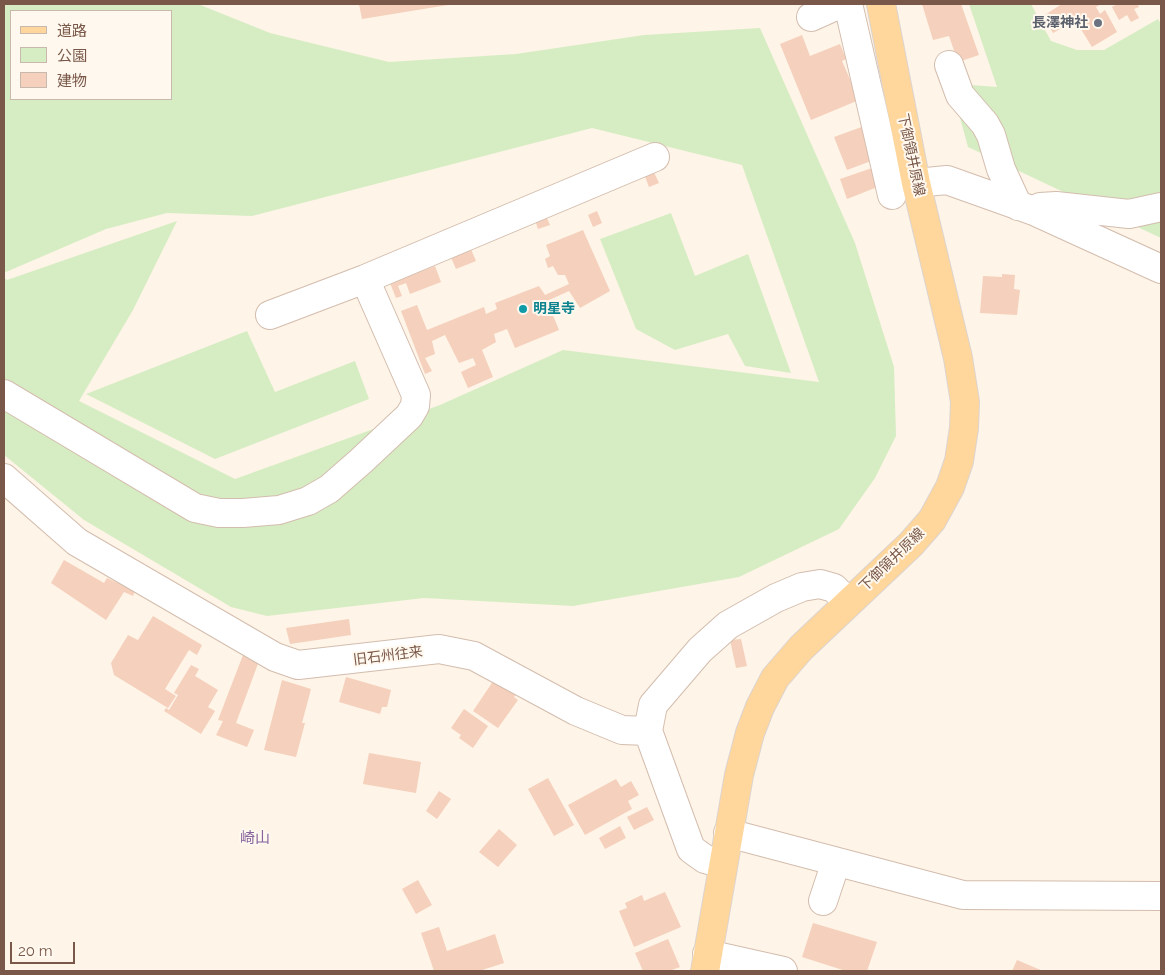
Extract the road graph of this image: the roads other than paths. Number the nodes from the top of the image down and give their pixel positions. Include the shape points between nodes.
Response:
1 (840, 4) edge
2 (844, 4) edge
3 (881, 4) edge
4 (811, 17) dead end
5 (949, 65) dead end
6 (655, 157) dead end
7 (916, 183) junction
8 (892, 195) dead end
9 (1026, 208) junction
10 (1161, 208) edge
11 (1161, 269) edge
12 (364, 279) junction
13 (270, 315) dead end
14 (4, 394) edge
15 (4, 478) edge
16 (848, 602) junction
17 (648, 731) junction
18 (728, 833) junction
19 (836, 862) junction
20 (723, 864) junction
21 (1161, 896) edge
22 (823, 900) dead end
23 (706, 963) edge
24 (783, 971) edge

1 - 4 street
2 - 8 street via 849,8
3 - 7 main road, 下御領井原線
5 - 9 street via 960,95 985,124 1001,169
6 - 12 street
7 - 9 street via 947,180
7 - 16 main road, 下御領井原線 via 958,358 964,428 959,460 932,520 911,544
9 - 10 street via 1056,206 1129,214
9 - 11 street
12 - 13 street
12 - 14 street via 416,395 415,406 409,416 361,461 329,489 308,501 279,510 243,513 195,508
15 - 17 street, 旧石州往来 via 78,542 275,657 298,665 439,649 474,656 576,711 622,730
16 - 17 street via 834,588 820,584 802,587 728,625 700,650 653,705
16 - 18 main road, 下御領井原線 via 775,678 750,733
17 - 20 street via 691,848 705,859
18 - 19 street
18 - 20 main road, 下御領井原線
19 - 21 street via 963,895
19 - 22 street
20 - 23 main road, 下御領井原線
23 - 24 street

